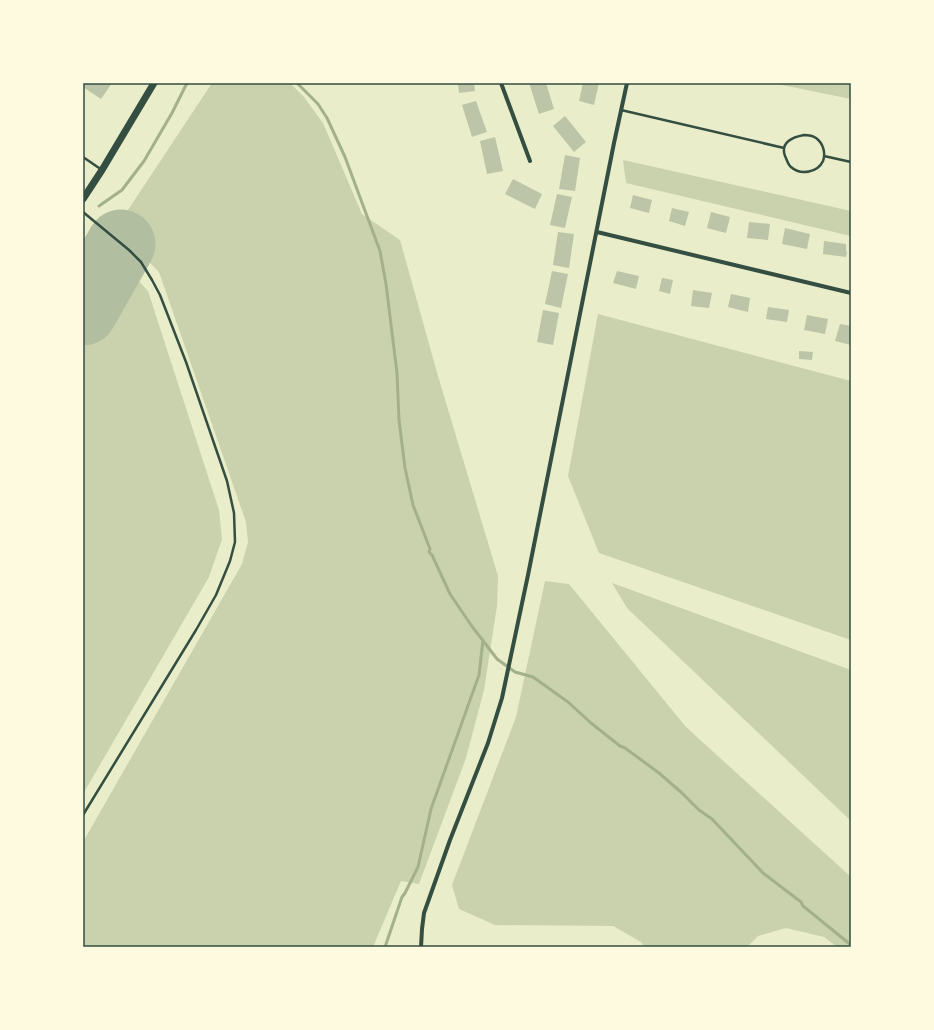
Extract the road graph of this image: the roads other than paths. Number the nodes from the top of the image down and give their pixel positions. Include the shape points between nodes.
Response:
1 (154, 83) edge
2 (501, 83) edge
3 (627, 83) edge
4 (621, 110) junction
5 (784, 148) junction
6 (824, 156) junction
7 (83, 157) edge
8 (530, 161) dead end
9 (851, 162) edge
10 (102, 170) junction
11 (83, 199) edge
12 (83, 212) edge
13 (597, 232) junction
14 (851, 293) edge
15 (83, 815) edge
16 (421, 947) edge

1 - 10 street
2 - 8 street
3 - 4 street
4 - 5 lane
4 - 13 street
5 - 6 lane via 792,138 810,136 820,142 824,148
5 - 6 lane via 788,163 798,172 816,170 823,162
6 - 9 lane
7 - 10 lane
10 - 11 street
12 - 15 lane via 141,262 160,295 228,481 235,535 230,561 216,595
13 - 14 street
13 - 16 street via 502,698 488,743 424,913

